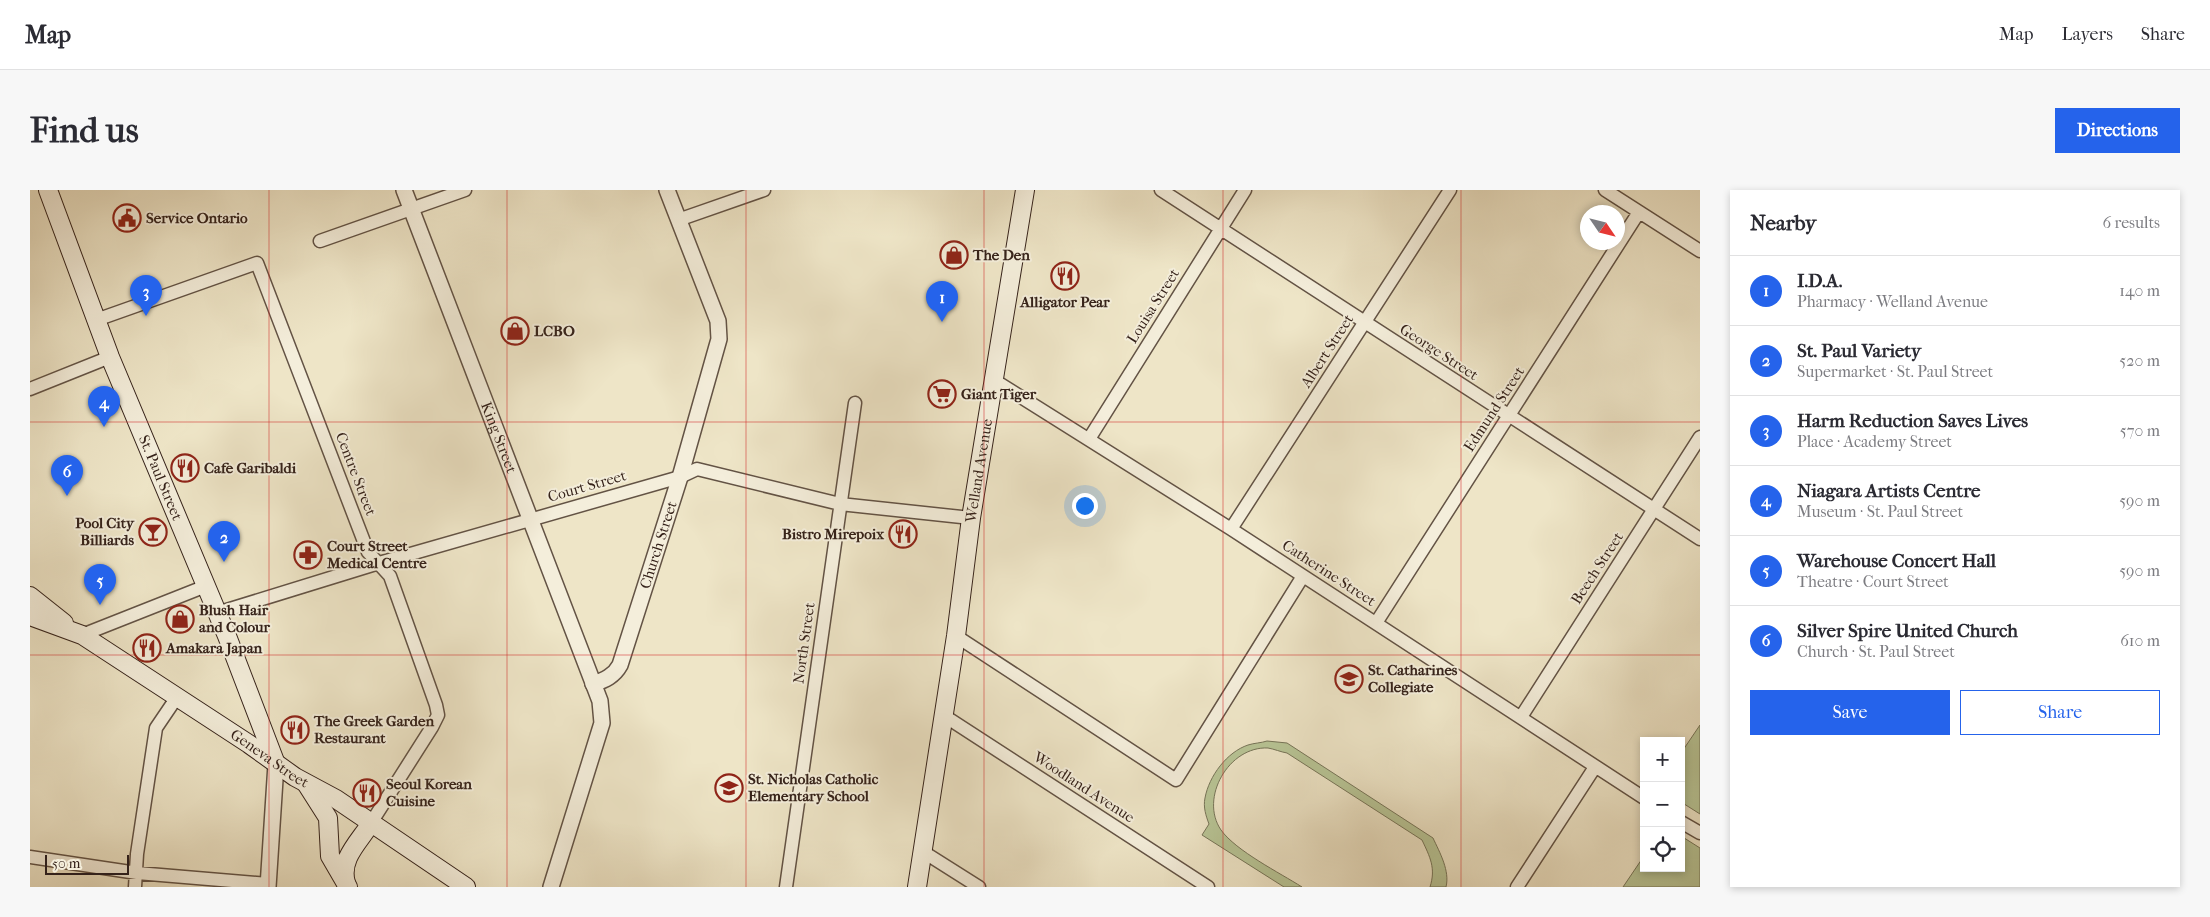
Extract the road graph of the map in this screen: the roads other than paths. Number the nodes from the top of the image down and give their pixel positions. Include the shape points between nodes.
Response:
1 (48, 190) edge
2 (404, 190) edge
3 (465, 190) edge
4 (667, 190) edge
5 (764, 190) edge
6 (1025, 190) edge
7 (1161, 190) edge
8 (1245, 190) edge
9 (1450, 190) edge
10 (1605, 190) edge
11 (411, 208) junction
12 (1638, 212) junction
13 (678, 220) junction
14 (1220, 230) junction
15 (320, 241) dead end
16 (1700, 251) edge
17 (96, 320) junction
18 (1364, 323) junction
19 (110, 357) junction
20 (994, 380) junction
21 (30, 389) edge
22 (854, 403) dead end
23 (1508, 416) junction
24 (1700, 436) edge
25 (1089, 439) junction
26 (680, 477) junction
27 (840, 504) junction
28 (1654, 510) junction
29 (970, 518) junction
30 (530, 519) junction
31 (1231, 529) junction
32 (1700, 539) edge
33 (379, 563) junction
34 (1303, 576) junction
35 (206, 586) junction
36 (30, 596) edge
37 (217, 613) junction
38 (30, 616) edge
39 (1376, 623) junction
40 (77, 633) junction
41 (956, 636) junction
42 (593, 684) junction
43 (177, 697) junction
44 (943, 715) junction
45 (1521, 717) junction
46 (276, 764) junction
47 (1594, 767) junction
48 (305, 783) junction
49 (1640, 796) edge
50 (371, 822) junction
51 (1685, 825) edge
52 (1700, 834) edge
53 (922, 851) junction
54 (30, 857) edge
55 (137, 873) junction
56 (268, 885) edge
57 (347, 885) edge
58 (135, 887) edge
59 (466, 887) edge
60 (551, 887) edge
61 (786, 887) edge
62 (917, 887) edge
63 (979, 887) edge
64 (1208, 887) edge
65 (1518, 887) edge

1 - 17 main road, St. Paul Street
2 - 11 street, King Street
3 - 11 street
4 - 13 street, Church Street
5 - 13 street
6 - 20 main road, Welland Avenue
7 - 14 street, George Street
8 - 14 street, Louisa Street
9 - 18 street, Albert Street
10 - 12 street
11 - 15 street
11 - 30 street, King Street
12 - 16 street
12 - 23 street, Edmund Street
13 - 26 street, Church Street via 718,321 719,339
14 - 18 street, George Street
14 - 25 street, Louisa Street
17 - 19 main road, St. Paul Street
17 - 33 street, Centre Street via 257,263 368,552
18 - 23 street, George Street
18 - 31 street, Albert Street
19 - 21 street
19 - 35 main road, St. Paul Street
20 - 25 street, Catherine Street
20 - 29 main road, Welland Avenue
22 - 27 street, North Street
23 - 28 street, George Street
23 - 39 street, Edmund Street
24 - 28 street, Beech Street
25 - 31 street, Catherine Street
26 - 27 street, Court Street via 697,469
26 - 30 street, Court Street
26 - 42 street, Church Street via 620,666 608,678
27 - 29 street, Court Street
27 - 61 street, North Street
28 - 32 street, George Street
28 - 45 street, Beech Street
29 - 41 main road, Welland Avenue
30 - 33 street, Court Street
30 - 42 street, King Street
31 - 34 street, Catherine Street
33 - 37 street, Court Street
33 - 50 street, Centre Street via 390,576 438,715
34 - 39 street, Catherine Street
34 - 41 street via 1176,780
35 - 37 main road, St. Paul Street
35 - 40 street
36 - 40 main road, Geneva Street
37 - 46 main road, St. Paul Street
38 - 40 main road, Geneva Street
39 - 45 street, Catherine Street
40 - 43 main road, Geneva Street
41 - 44 main road, Welland Avenue
42 - 60 street via 603,714 602,723
43 - 46 main road, Geneva Street
43 - 55 street via 156,728
44 - 53 main road, Welland Avenue
44 - 64 street, Woodland Avenue
45 - 47 street, Catherine Street
46 - 48 main road, Geneva Street
46 - 56 street
47 - 49 street, Catherine Street
47 - 65 street
48 - 50 main road, Geneva Street
48 - 57 main road via 328,818 330,856
50 - 57 main road via 347,856 344,874
50 - 59 main road, Geneva Street
51 - 52 street
53 - 62 main road, Welland Avenue
53 - 63 street
54 - 55 street
55 - 56 street
55 - 58 street

